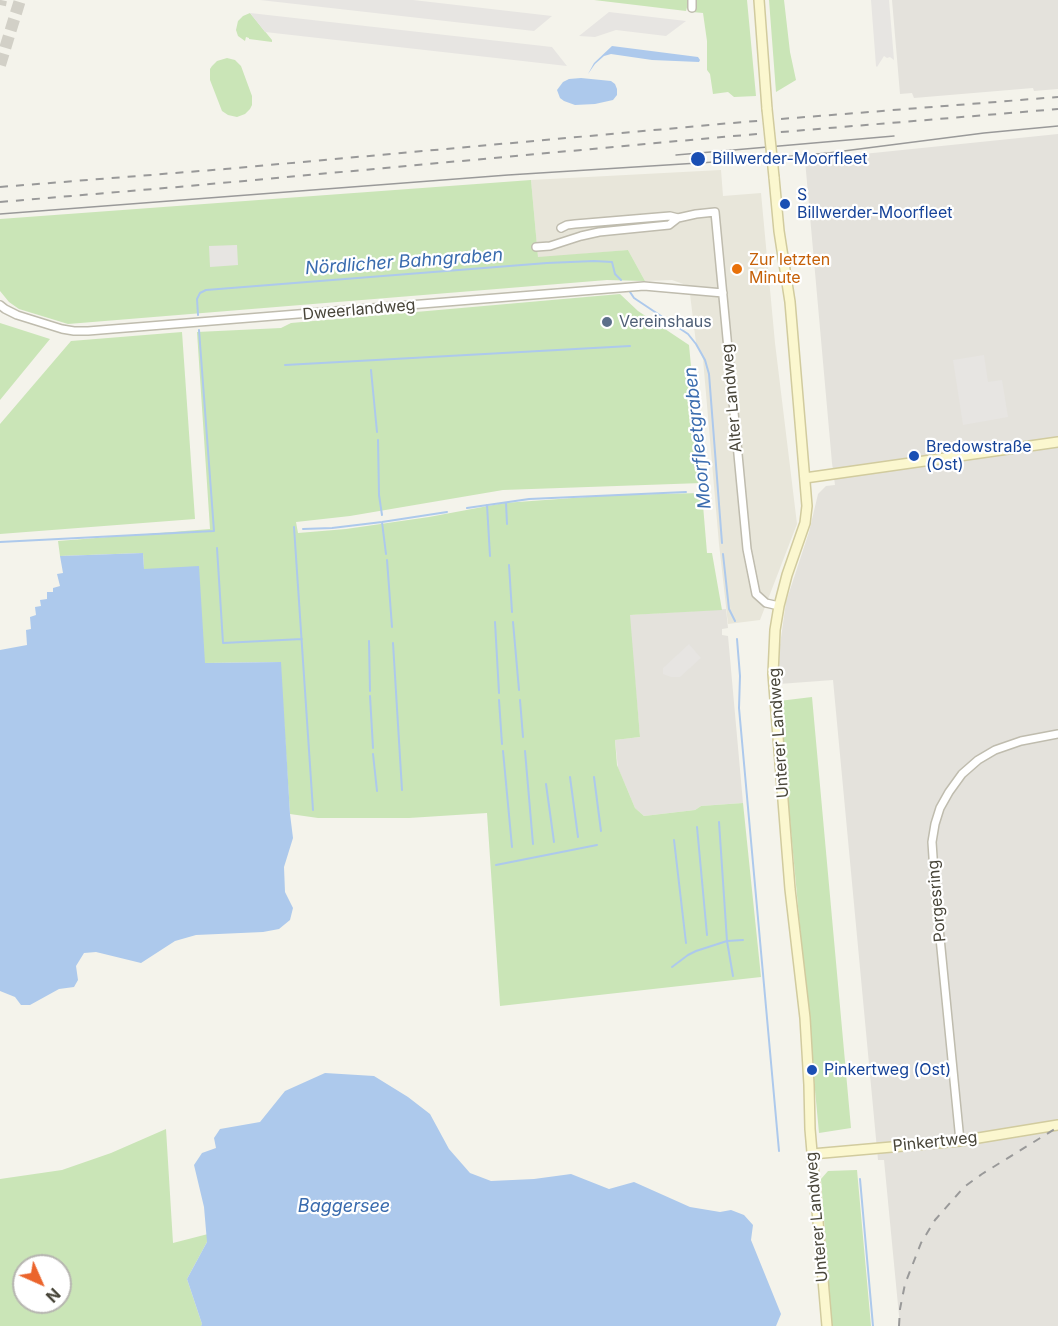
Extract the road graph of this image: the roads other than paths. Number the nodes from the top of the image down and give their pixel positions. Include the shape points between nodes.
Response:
1 (692, 0) edge
2 (759, 0) edge
3 (692, 8) dead end
4 (678, 218) junction
5 (561, 228) dead end
6 (536, 247) dead end
7 (723, 293) junction
8 (0, 305) edge
9 (1058, 442) edge
10 (805, 478) junction
11 (779, 606) junction
12 (1058, 734) edge
13 (1058, 1125) edge
14 (960, 1141) junction
15 (812, 1154) junction
16 (827, 1326) edge

1 - 3 street
2 - 10 main road, Unterer Landweg, bridge
4 - 5 street, Alter Landweg
4 - 6 street, Alter Landweg via 669,225 599,232
4 - 7 street, Alter Landweg via 715,212
7 - 8 street, Dweerlandweg via 644,286 88,331 17,315
7 - 11 street, Alter Landweg via 753,583 763,601
9 - 10 main road
10 - 11 main road, Unterer Landweg via 805,523
11 - 15 main road, Unterer Landweg via 773,674 804,1018
12 - 14 street, Porgesring via 1012,744 978,760 949,792 935,824 935,887
13 - 14 main road, Pinkertweg
14 - 15 main road, Pinkertweg
15 - 16 main road, Unterer Landweg

